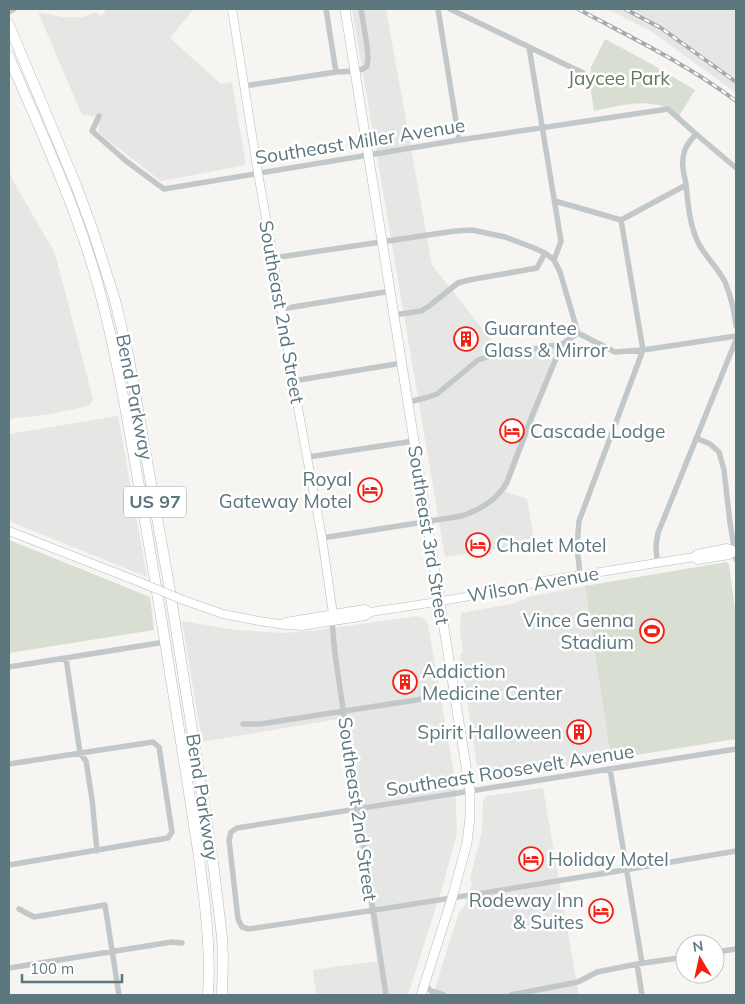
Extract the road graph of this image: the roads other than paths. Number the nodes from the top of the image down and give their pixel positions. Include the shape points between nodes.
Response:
1 (14, 9) edge
2 (232, 9) edge
3 (326, 9) edge
4 (345, 9) edge
5 (360, 9) edge
6 (438, 9) edge
7 (450, 9) edge
8 (9, 12) edge
9 (9, 26) edge
10 (529, 47) junction
11 (9, 57) edge
12 (355, 71) junction
13 (336, 72) junction
14 (583, 73) dead end
15 (244, 86) junction
16 (99, 116) dead end
17 (542, 127) junction
18 (696, 134) junction
19 (459, 140) junction
20 (369, 156) junction
21 (736, 168) edge
22 (258, 173) junction
23 (686, 184) junction
24 (555, 201) junction
25 (621, 220) junction
26 (383, 242) junction
27 (545, 253) junction
28 (273, 258) junction
29 (554, 260) junction
30 (391, 290) junction
31 (281, 309) junction
32 (394, 315) junction
33 (736, 326) edge
34 (578, 333) junction
35 (736, 336) edge
36 (736, 340) edge
37 (562, 344) junction
38 (643, 350) junction
39 (402, 363) junction
40 (293, 381) junction
41 (408, 402) junction
42 (696, 438) junction
43 (414, 441) junction
44 (308, 458) junction
45 (427, 521) junction
46 (9, 530) edge
47 (322, 538) junction
48 (736, 554) edge
49 (657, 564) junction
50 (580, 575) junction
51 (440, 601) junction
52 (333, 618) junction
53 (276, 623) junction
54 (165, 642) junction
55 (66, 658) junction
56 (9, 667) edge
57 (454, 694) junction
58 (344, 712) junction
59 (243, 724) dead end
60 (736, 749) edge
61 (80, 753) junction
62 (9, 764) edge
63 (610, 769) junction
64 (470, 791) junction
65 (358, 809) junction
66 (97, 851) junction
67 (736, 851) edge
68 (9, 864) edge
69 (626, 870) junction
70 (452, 898) junction
71 (19, 909) dead end
72 (373, 911) junction
73 (182, 943) dead end
74 (112, 952) junction
75 (675, 958) edge
76 (640, 963) junction
77 (9, 968) edge
78 (424, 984) junction
79 (535, 993) edge
80 (119, 995) edge
81 (208, 995) edge
82 (222, 995) edge
83 (386, 995) edge
84 (421, 995) edge
85 (444, 995) edge
86 (510, 995) edge
87 (642, 995) edge

1 - 8 street
2 - 15 street, Southeast 2nd Street
3 - 13 street
4 - 12 main road, Southeast 3rd Street
5 - 12 street via 368,57 367,66
6 - 19 street
7 - 10 street
9 - 82 highway, Bend Parkway / US 97 via 95,237 130,359 215,873 222,937
10 - 14 street
10 - 17 street
11 - 54 highway, Bend Parkway / US 97 via 75,216 101,296 121,386
12 - 13 street
12 - 20 main road, Southeast 3rd Street
13 - 15 street
15 - 22 street, Southeast 2nd Street
16 - 22 street, Southeast Miller Avenue via 92,131 164,189
17 - 18 street, Southeast Miller Avenue via 668,109
17 - 19 street, Southeast Miller Avenue
17 - 24 street
18 - 21 street
18 - 23 street via 684,152 682,165
19 - 20 street, Southeast Miller Avenue
20 - 22 street, Southeast Miller Avenue
20 - 26 main road, Southeast 3rd Street
22 - 28 street, Southeast 2nd Street
23 - 25 street
23 - 33 street via 690,217 698,242 724,279 732,298
24 - 25 street
24 - 29 street via 561,241
25 - 38 street
26 - 27 street via 472,230 505,237
26 - 28 street
26 - 30 main road, Southeast 3rd Street
27 - 29 street
27 - 32 street via 537,268 458,283 420,311
28 - 31 street, Southeast 2nd Street
29 - 34 street
30 - 31 street
30 - 32 main road, Southeast 3rd Street
31 - 40 street, Southeast 2nd Street
32 - 39 main road, Southeast 3rd Street
34 - 37 street
34 - 38 street via 615,352
35 - 38 street
36 - 42 street
37 - 41 street via 478,360 437,394
37 - 45 street via 503,489 478,510
38 - 50 street via 579,521
39 - 40 street
39 - 41 main road, Southeast 3rd Street
40 - 44 street, Southeast 2nd Street
41 - 43 main road, Southeast 3rd Street
42 - 48 street via 718,452 724,470
42 - 49 street via 658,533
43 - 44 street
43 - 45 main road, Southeast 3rd Street
44 - 47 street, Southeast 2nd Street
45 - 47 street
45 - 51 main road, Southeast 3rd Street
46 - 53 street, Wilson Avenue, bridge via 223,614
47 - 52 street, Southeast 2nd Street
48 - 49 street, Wilson Avenue via 727,548
49 - 50 street, Wilson Avenue
50 - 51 street, Wilson Avenue
51 - 52 street, Wilson Avenue via 371,612 364,609
51 - 57 main road, Southeast 3rd Street
52 - 53 street, Wilson Avenue
52 - 53 street, Wilson Avenue via 286,625
52 - 58 street, Southeast 2nd Street
54 - 55 street
54 - 81 highway, Bend Parkway / US 97 via 203,888 209,949
55 - 56 street
55 - 61 street
57 - 58 street
57 - 64 main road, Southeast 3rd Street
58 - 59 street
58 - 65 street, Southeast 2nd Street
60 - 63 street, Southeast Roosevelt Avenue
61 - 62 street
61 - 66 street via 86,761
61 - 66 street via 153,742 159,747 172,832 168,838
63 - 64 street, Southeast Roosevelt Avenue
63 - 69 street
64 - 65 street, Southeast Roosevelt Avenue
64 - 70 main road, Southeast 3rd Street via 467,843
65 - 72 street, Southeast 2nd Street
65 - 72 street, Southeast Roosevelt Avenue via 237,828 231,832 229,840 238,919 242,927 249,929
66 - 68 street
67 - 69 street
69 - 70 street
69 - 76 street
70 - 72 street
70 - 78 main road, Southeast 3rd Street
71 - 74 street via 34,917 105,905
72 - 83 street, Southeast 2nd Street
73 - 74 street
74 - 77 street
74 - 80 street
75 - 76 street
76 - 79 street via 597,972 578,982
76 - 87 street
78 - 84 main road, Southeast 3rd Street
78 - 85 street
79 - 86 street

